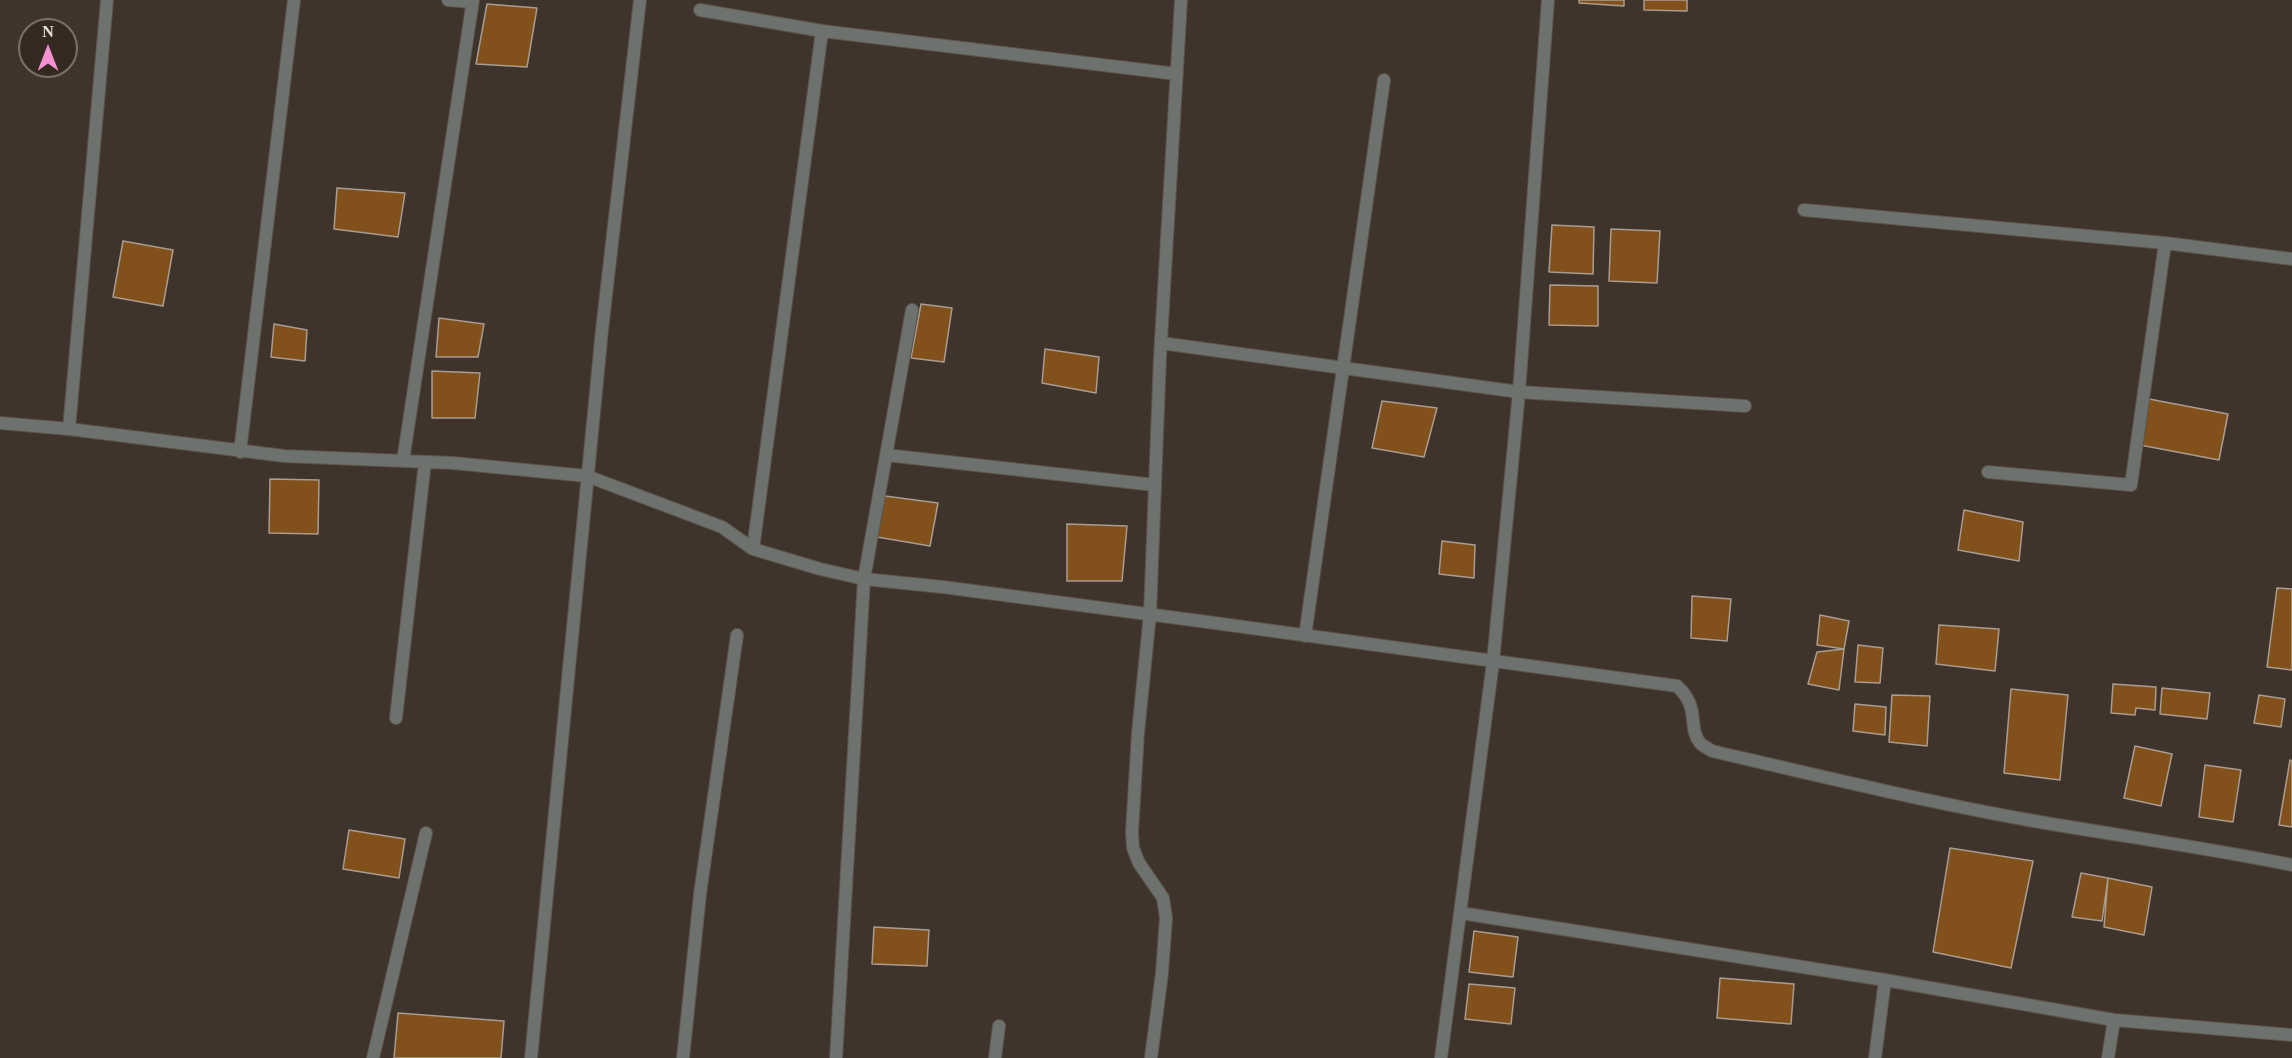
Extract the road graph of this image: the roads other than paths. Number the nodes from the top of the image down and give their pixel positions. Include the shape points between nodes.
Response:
1 (107, 0) edge
2 (294, 0) edge
3 (448, 0) edge
4 (640, 0) edge
5 (1181, 0) edge
6 (1548, 0) edge
7 (472, 1) edge
8 (700, 10) dead end
9 (822, 32) junction
10 (1177, 74) junction
11 (1384, 80) dead end
12 (1804, 210) dead end
13 (2165, 243) junction
14 (2292, 258) edge
15 (912, 310) dead end
16 (1161, 343) junction
17 (1341, 368) junction
18 (1518, 392) junction
19 (1745, 406) dead end
20 (0, 423) edge
21 (69, 429) junction
22 (240, 452) junction
23 (886, 454) junction
24 (403, 461) junction
25 (425, 462) junction
26 (1988, 472) dead end
27 (588, 476) junction
28 (1155, 485) junction
29 (753, 549) junction
30 (864, 579) junction
31 (1150, 614) junction
32 (737, 635) dead end
33 (1305, 636) junction
34 (1493, 662) junction
35 (396, 718) dead end
36 (426, 833) dead end
37 (2292, 865) edge
38 (1461, 913) junction
39 (1885, 980) junction
40 (2114, 1020) junction
41 (999, 1026) dead end
42 (2292, 1035) edge
43 (373, 1058) edge
44 (531, 1058) edge
45 (683, 1058) edge
46 (836, 1058) edge
47 (995, 1058) edge
48 (1151, 1058) edge
49 (1441, 1058) edge
50 (1875, 1058) edge
51 (2108, 1058) edge

1 - 21 street
2 - 22 street
3 - 7 street
4 - 27 street
5 - 10 street
6 - 18 street
7 - 24 street
8 - 9 street
9 - 10 street
9 - 29 street
10 - 16 street
11 - 17 street
12 - 13 street
13 - 14 street
13 - 26 street via 2132,485
15 - 23 street
16 - 17 street
16 - 28 street
17 - 18 street
17 - 33 street
18 - 19 street
18 - 34 street
20 - 21 street
21 - 22 street
22 - 24 street
23 - 28 street
23 - 30 street
24 - 25 street
25 - 27 street
25 - 35 street
27 - 29 street via 722,527
27 - 44 street
28 - 31 street
29 - 30 street
30 - 31 street
30 - 46 street
31 - 33 street
31 - 48 street via 1132,832 1139,863 1163,898 1166,918
32 - 45 street via 700,894
33 - 34 street
34 - 37 street via 1677,686 1691,703 1699,742 1712,752 2024,819
34 - 38 street
36 - 43 street
38 - 39 street
38 - 49 street
39 - 40 street
39 - 50 street
40 - 42 street
40 - 51 street
41 - 47 street

